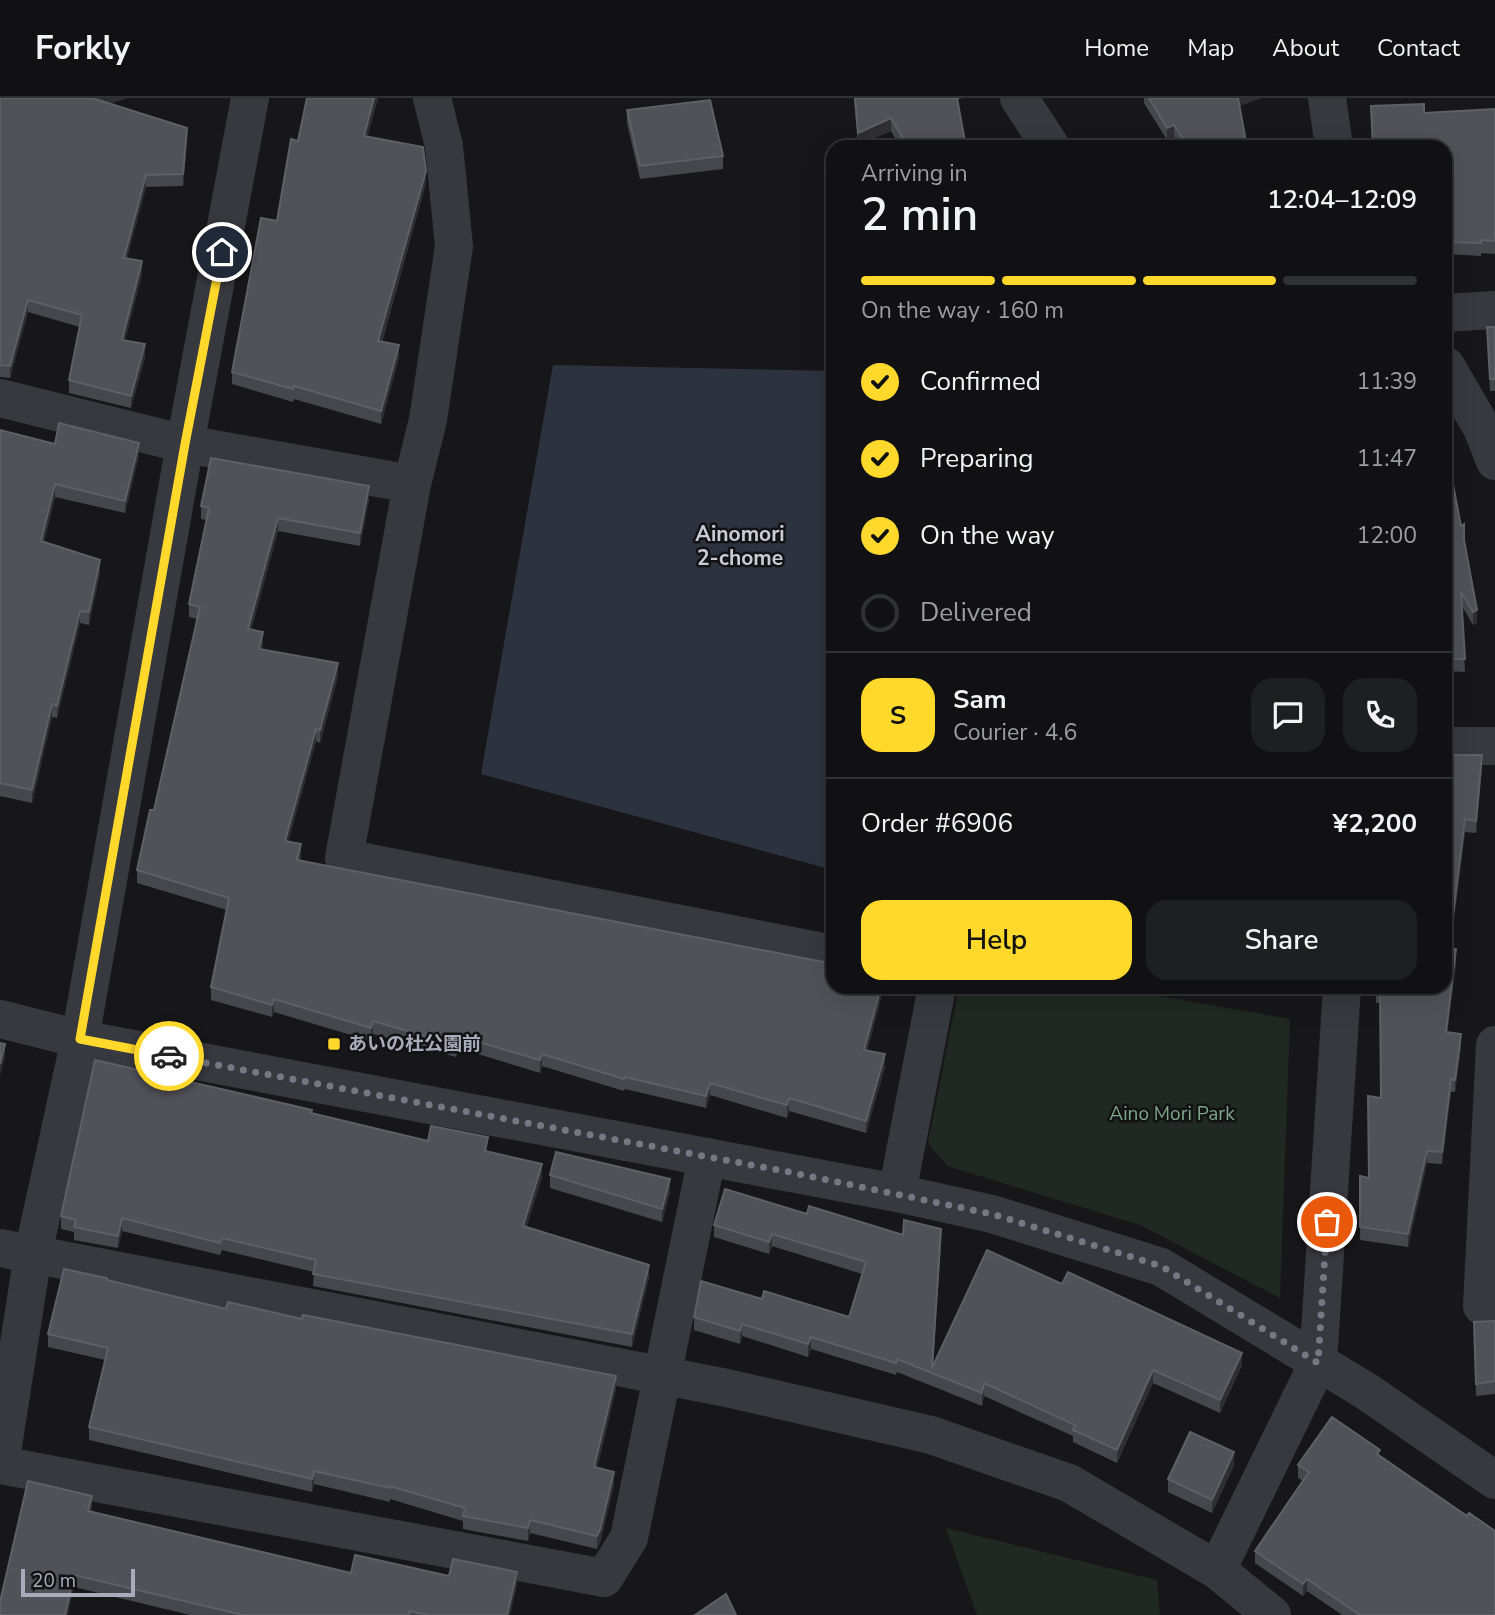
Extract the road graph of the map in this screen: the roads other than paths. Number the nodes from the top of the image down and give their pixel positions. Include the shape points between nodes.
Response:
1 (250, 98) edge
2 (432, 98) edge
3 (1019, 98) edge
4 (1327, 98) edge
5 (1046, 140) edge
6 (1333, 140) edge
7 (1495, 310) edge
8 (1452, 313) edge
9 (1452, 376) edge
10 (0, 398) edge
11 (185, 444) junction
12 (1495, 461) edge
13 (412, 484) junction
14 (1452, 746) edge
15 (1495, 746) edge
16 (826, 953) edge
17 (936, 994) edge
18 (1342, 994) edge
19 (0, 1019) edge
20 (80, 1039) junction
21 (1495, 1045) edge
22 (707, 1157) junction
23 (897, 1193) junction
24 (17, 1251) edge
25 (1495, 1306) edge
26 (1318, 1363) junction
27 (661, 1377) junction
28 (0, 1465) edge
29 (1495, 1480) edge
30 (1217, 1570) junction
31 (1272, 1615) edge

1 - 11 street
2 - 13 street via 444,146 454,246 428,420
3 - 5 street
4 - 6 street
7 - 8 street
9 - 12 street
10 - 11 street
11 - 13 street
11 - 20 street
13 - 16 street via 344,858
14 - 15 street
17 - 23 street
18 - 26 street
19 - 20 street
20 - 22 street
20 - 24 street
21 - 25 street via 1482,1306
22 - 23 street
22 - 27 street
23 - 26 street via 992,1214 1161,1266
24 - 27 street
24 - 28 street
26 - 29 street
26 - 30 street
27 - 28 street via 629,1538 604,1577
27 - 30 street via 872,1420 998,1456 1069,1483
30 - 31 street

